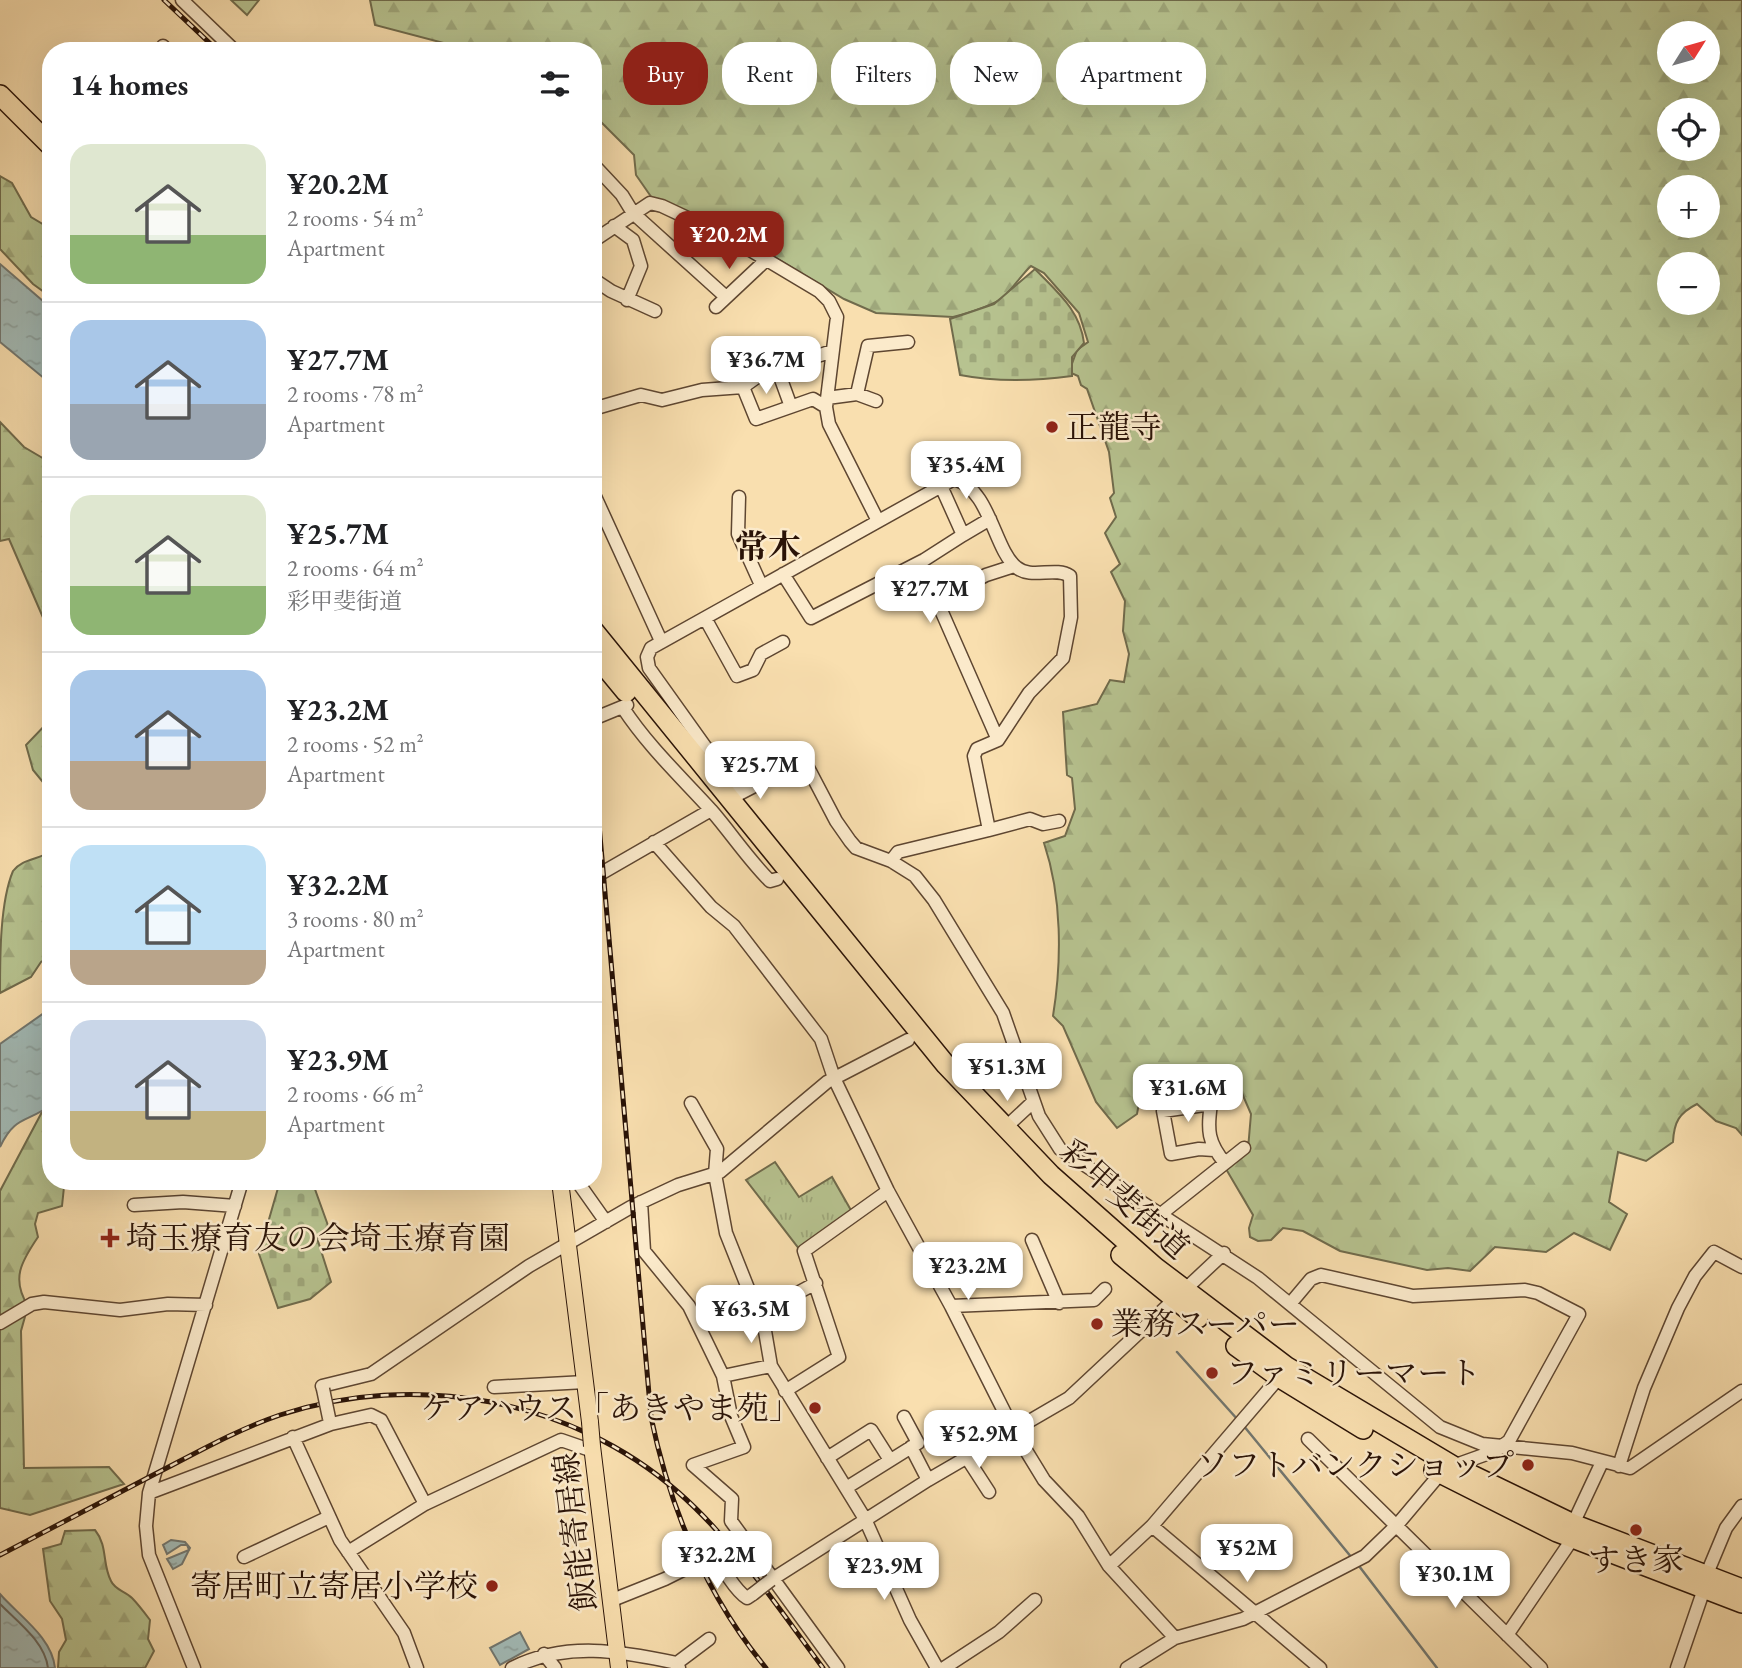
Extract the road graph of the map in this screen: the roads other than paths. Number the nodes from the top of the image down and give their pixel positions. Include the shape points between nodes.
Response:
1 (182, 0) edge
2 (226, 42) edge
3 (0, 82) edge
4 (0, 94) edge
5 (0, 109) edge
6 (42, 122) edge
7 (42, 129) edge
8 (42, 137) edge
9 (42, 149) edge
10 (602, 174) edge
11 (633, 213) junction
12 (614, 226) junction
13 (602, 235) edge
14 (766, 260) junction
15 (602, 285) edge
16 (726, 297) junction
17 (627, 300) junction
18 (716, 307) dead end
19 (655, 311) dead end
20 (908, 342) dead end
21 (832, 351) junction
22 (778, 371) junction
23 (743, 387) junction
24 (857, 394) junction
25 (876, 401) dead end
26 (826, 402) junction
27 (790, 404) junction
28 (602, 406) edge
29 (941, 486) junction
30 (738, 497) dead end
31 (602, 512) edge
32 (990, 519) junction
33 (878, 521) junction
34 (963, 535) junction
35 (1014, 566) junction
36 (783, 574) junction
37 (761, 585) junction
38 (705, 618) junction
39 (661, 641) junction
40 (783, 642) dead end
41 (602, 652) edge
42 (602, 715) edge
43 (998, 740) junction
44 (739, 794) junction
45 (711, 810) junction
46 (1059, 821) dead end
47 (989, 830) junction
48 (654, 842) junction
49 (891, 861) junction
50 (602, 873) edge
51 (783, 876) junction
52 (908, 1040) junction
53 (834, 1078) junction
54 (1033, 1102) junction
55 (691, 1103) dead end
56 (1004, 1129) junction
57 (1244, 1148) dead end
58 (1214, 1150) junction
59 (1226, 1163) junction
60 (715, 1174) junction
61 (239, 1190) edge
62 (561, 1190) edge
63 (583, 1190) edge
64 (888, 1191) junction
65 (641, 1202) junction
66 (134, 1205) dead end
67 (235, 1206) junction
68 (1161, 1214) junction
69 (606, 1222) junction
70 (1032, 1240) dead end
71 (568, 1245) junction
72 (1224, 1253) junction
73 (1742, 1267) edge
74 (816, 1283) junction
75 (1105, 1289) dead end
76 (1180, 1296) junction
77 (1059, 1303) junction
78 (1290, 1304) junction
79 (206, 1305) junction
80 (951, 1306) junction
81 (757, 1315) junction
82 (0, 1323) edge
83 (771, 1366) junction
84 (1284, 1373) junction
85 (723, 1376) junction
86 (584, 1382) junction
87 (495, 1387) dead end
88 (785, 1391) junction
89 (1742, 1391) edge
90 (904, 1417) dead end
91 (330, 1421) junction
92 (1014, 1431) junction
93 (293, 1437) junction
94 (1308, 1439) dead end
95 (911, 1447) junction
96 (1505, 1447) junction
97 (593, 1448) junction
98 (827, 1458) junction
99 (967, 1458) junction
100 (890, 1460) junction
101 (1602, 1462) junction
102 (1619, 1466) junction
103 (1447, 1470) junction
104 (928, 1480) junction
105 (846, 1488) junction
106 (989, 1492) dead end
107 (149, 1493) junction
108 (425, 1504) junction
109 (1742, 1506) edge
110 (329, 1517) junction
111 (865, 1519) junction
112 (1397, 1525) junction
113 (1152, 1526) junction
114 (1573, 1531) junction
115 (348, 1552) junction
116 (244, 1557) dead end
117 (1109, 1566) junction
118 (773, 1579) junction
119 (1705, 1582) junction
120 (1742, 1589) edge
121 (1035, 1600) dead end
122 (610, 1601) junction
123 (1742, 1603) edge
124 (1255, 1613) junction
125 (1507, 1635) junction
126 (1174, 1638) junction
127 (709, 1639) dead end
128 (617, 1650) junction
129 (544, 1654) junction
130 (678, 1665) edge
131 (1131, 1667) edge
132 (194, 1668) edge
133 (416, 1668) edge
134 (512, 1668) edge
135 (555, 1668) edge
136 (619, 1668) edge
137 (838, 1668) edge
138 (937, 1668) edge
139 (944, 1668) edge
140 (1320, 1668) edge
141 (1541, 1668) edge
142 (1677, 1668) edge

1 - 2 street
3 - 6 highway
4 - 7 highway
4 - 8 highway
5 - 9 highway
10 - 11 street
11 - 12 street
11 - 14 street via 650,203 662,206
11 - 16 street
12 - 13 street
12 - 17 street via 633,240 641,266
14 - 16 street
14 - 21 street via 829,300 837,317
15 - 17 street
16 - 18 street
17 - 19 street
20 - 24 street via 868,346
21 - 22 street
21 - 26 street
22 - 23 street
22 - 27 street
23 - 27 street via 755,419
23 - 28 street via 702,390 662,400 641,395
24 - 25 street
24 - 26 street
26 - 27 street via 813,399
26 - 33 street via 829,424
29 - 32 street via 954,479 969,486
29 - 33 street
29 - 34 street
30 - 37 street via 738,534
31 - 39 street
32 - 34 street
32 - 35 street
33 - 36 street
34 - 36 street via 811,618
35 - 43 street via 937,601
35 - 43 street via 1070,576 1071,617 1063,658 1030,693
36 - 37 street
37 - 38 street
38 - 39 street
38 - 40 street via 737,676 753,670 761,654
39 - 44 street via 647,657 654,685
41 - 51 highway, 彩甲斐街道
42 - 45 street via 625,706 665,762
43 - 47 street via 977,749 974,756
44 - 49 street via 804,760 856,848
44 - 51 street via 790,863
45 - 48 street
45 - 51 street via 769,881
46 - 47 street via 1042,824 1030,819
47 - 49 street via 898,852
48 - 50 street
48 - 53 street via 711,907 734,926 800,1011 821,1039
49 - 54 street via 915,876 934,900 990,988
51 - 52 highway, 彩甲斐街道
51 - 56 highway, 彩甲斐街道
52 - 53 street
52 - 76 highway, 彩甲斐街道 via 1029,1171
53 - 60 street
53 - 64 street
54 - 56 street
54 - 68 street via 1060,1149
55 - 60 street via 717,1149
56 - 76 highway, 彩甲斐街道
57 - 59 street
58 - 58 street via 1171,1154 1163,1111 1212,1104 1208,1127
58 - 59 street
59 - 68 street
60 - 65 street
60 - 81 street via 726,1233
61 - 67 street
62 - 71 main road, 飯能寄居線
63 - 69 street
64 - 74 street via 804,1251
64 - 80 street
65 - 69 street
65 - 85 street via 644,1251 689,1306
66 - 67 street
67 - 79 street
68 - 72 street
69 - 71 street
70 - 77 street
71 - 86 main road, 飯能寄居線
71 - 91 street, bridge via 529,1266 371,1374 322,1386
72 - 76 street
72 - 78 street
73 - 102 street via 1714,1252 1695,1276 1644,1388
74 - 81 street
74 - 88 street via 839,1357
75 - 77 street via 1094,1300
76 - 84 highway, 彩甲斐街道
76 - 92 street via 1069,1398
77 - 80 street
78 - 96 street via 1440,1427 1482,1444
78 - 96 street via 1311,1279 1321,1275 1413,1296 1525,1290 1579,1314
79 - 82 street via 120,1310 44,1302
79 - 107 street
80 - 92 street
81 - 83 street
83 - 85 street
83 - 88 street
84 - 103 highway, 彩甲斐街道
84 - 113 street
85 - 118 street via 744,1447 693,1465 732,1499 731,1521
86 - 87 street
86 - 97 main road, 飯能寄居線, bridge
88 - 98 street
89 - 102 street via 1637,1465
90 - 95 street via 918,1443
91 - 93 street
91 - 108 street via 371,1415 381,1420
92 - 99 street
92 - 117 street via 1044,1480 1078,1516
93 - 107 street
93 - 110 street
94 - 112 street
95 - 100 street
95 - 104 street
96 - 101 street via 1572,1453
96 - 103 street
97 - 108 street via 561,1440
97 - 122 main road, 飯能寄居線
98 - 100 street via 871,1430
98 - 105 street
99 - 104 street
99 - 106 street
100 - 105 street
101 - 102 street
101 - 114 street
103 - 112 street
103 - 114 highway, 彩甲斐街道
104 - 111 street
105 - 111 street
107 - 132 street via 149,1555
108 - 115 street
109 - 119 street via 1726,1528
110 - 115 street
110 - 116 street
111 - 118 street
111 - 138 street via 909,1620
112 - 124 street via 1365,1556
112 - 125 street
113 - 117 street
113 - 124 street
114 - 119 highway, 彩甲斐街道
114 - 125 street
115 - 133 street via 404,1633
117 - 126 street
118 - 122 street, bridge via 747,1598 709,1557
118 - 137 street
119 - 120 highway, 彩甲斐街道
119 - 123 highway, 彩甲斐街道
119 - 142 street
121 - 139 street via 999,1632
122 - 128 main road, 飯能寄居線
124 - 126 street
124 - 140 street
125 - 141 street
126 - 131 street
127 - 130 street
128 - 129 street
128 - 130 street
128 - 136 main road, 飯能寄居線
129 - 134 street
129 - 135 street

